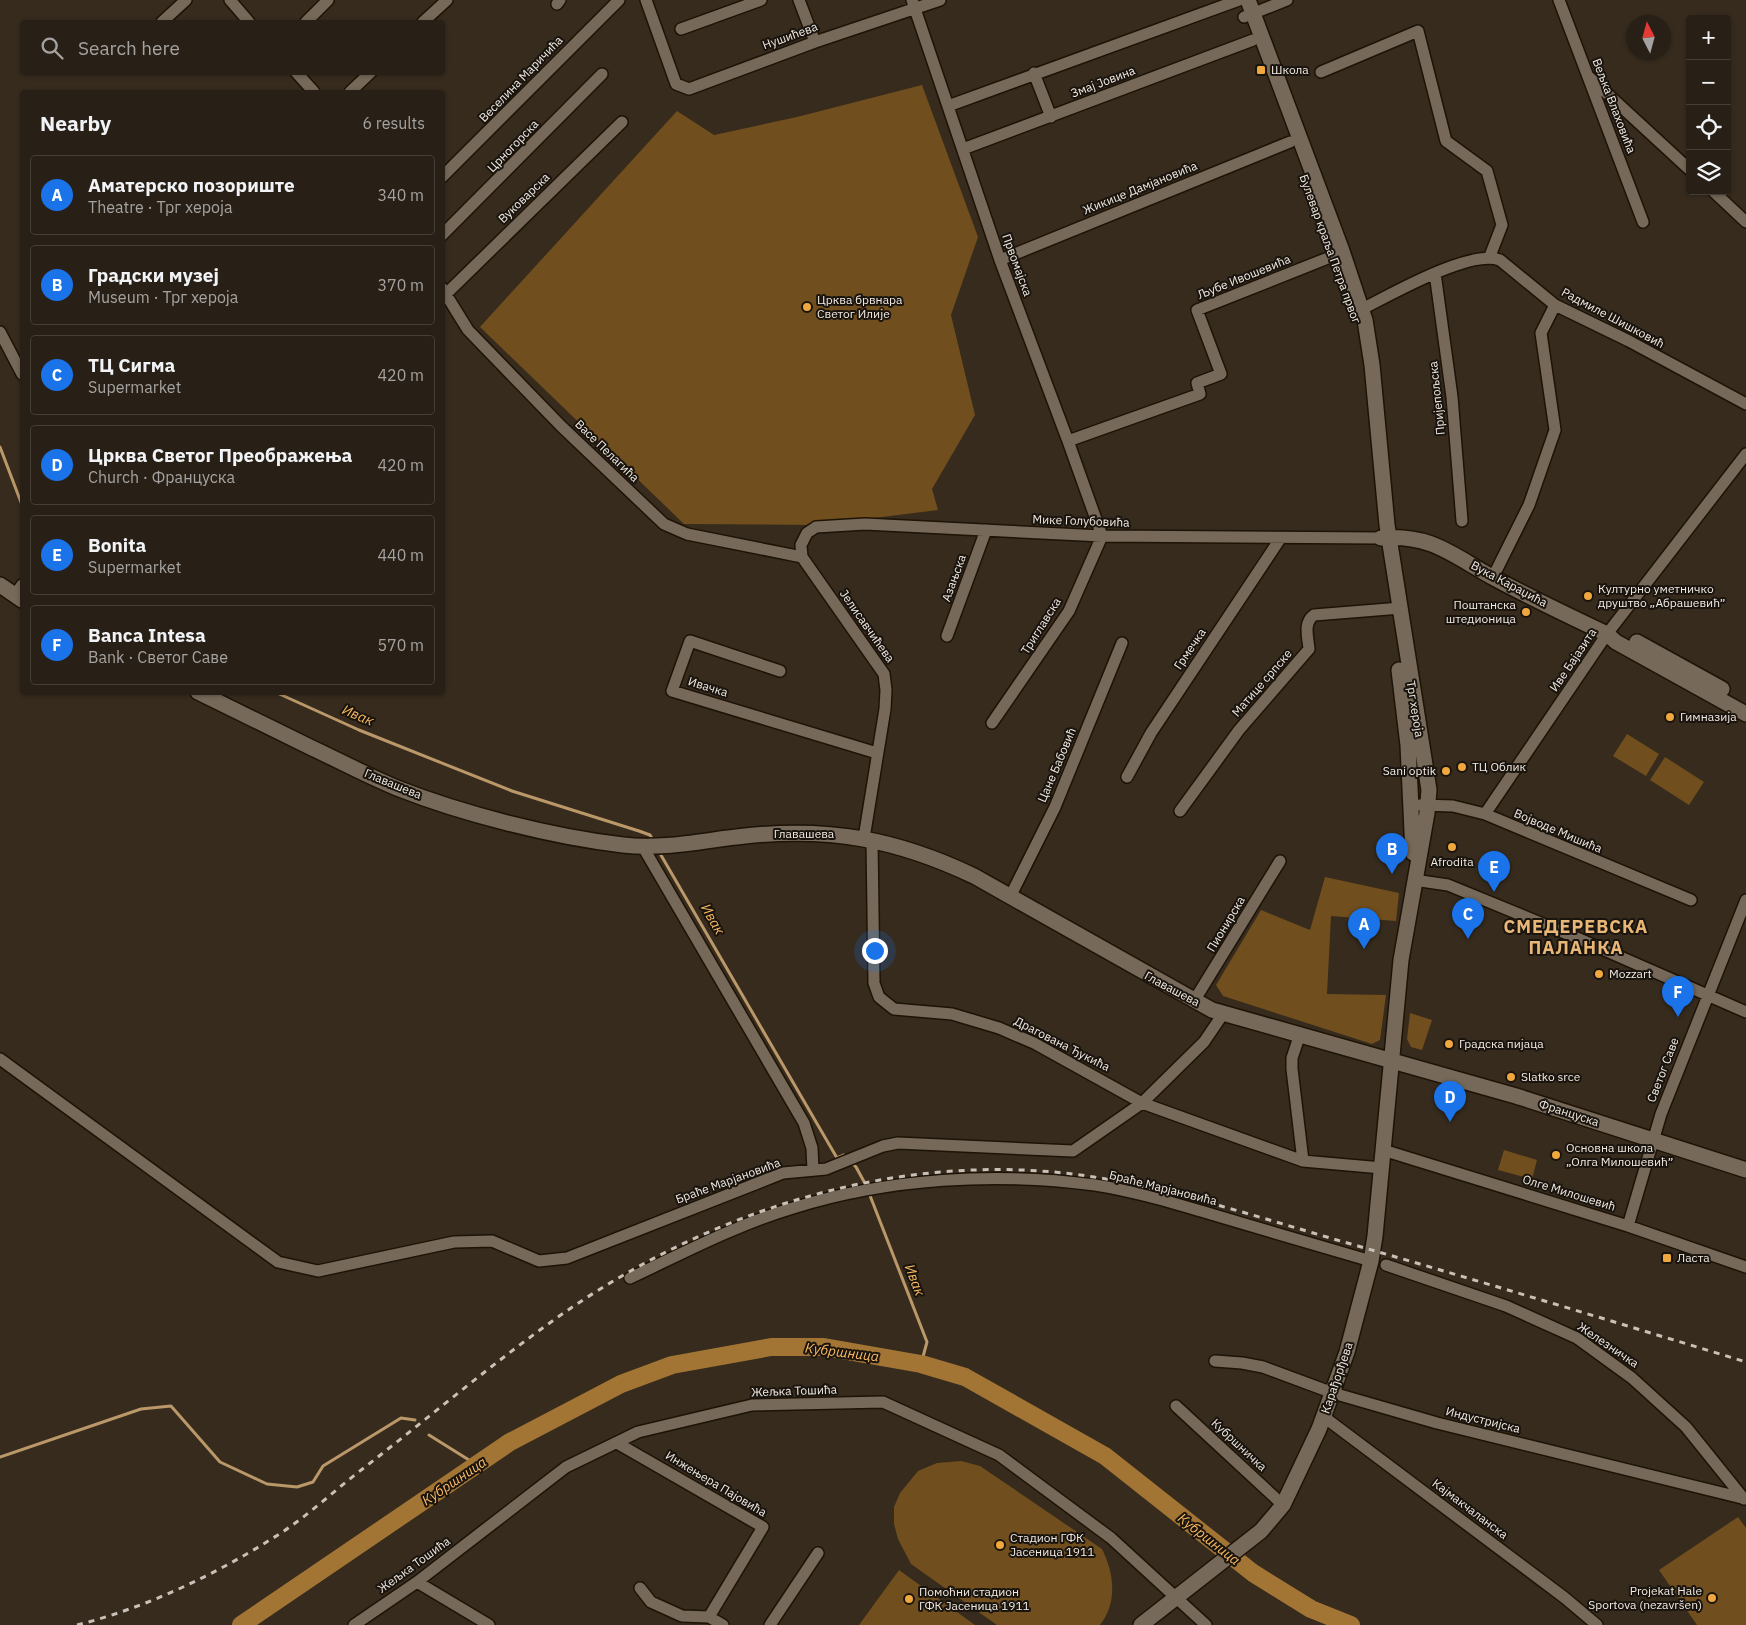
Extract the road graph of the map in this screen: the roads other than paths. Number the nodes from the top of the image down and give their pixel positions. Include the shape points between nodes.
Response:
1 (186, 0) edge
2 (230, 0) edge
3 (328, 0) edge
4 (447, 0) edge
5 (619, 0) edge
6 (646, 0) edge
7 (758, 0) edge
8 (799, 0) edge
9 (940, 0) edge
10 (1239, 0) edge
11 (1287, 0) edge
12 (1559, 0) edge
13 (914, 5) edge
14 (1248, 10) edge
15 (164, 20) edge
16 (247, 20) edge
17 (308, 20) edge
18 (425, 20) edge
19 (681, 29) dead end
20 (1254, 40) junction
21 (815, 42) junction
22 (1321, 72) dead end
23 (1034, 73) junction
24 (602, 74) dead end
25 (1587, 74) junction
26 (299, 75) edge
27 (368, 75) edge
28 (312, 90) edge
29 (352, 90) edge
30 (948, 106) junction
31 (1052, 117) junction
32 (622, 122) dead end
33 (1290, 142) junction
34 (963, 149) junction
35 (1686, 166) edge
36 (445, 174) edge
37 (1717, 195) edge
38 (1643, 222) dead end
39 (1746, 222) edge
40 (445, 232) edge
41 (1333, 256) junction
42 (1490, 256) junction
43 (1000, 260) junction
44 (1435, 273) junction
45 (445, 290) edge
46 (445, 293) edge
47 (1555, 305) junction
48 (1362, 309) junction
49 (0, 332) edge
50 (20, 370) edge
51 (1746, 403) edge
52 (1068, 441) junction
53 (1746, 454) edge
54 (1462, 521) dead end
55 (986, 530) junction
56 (1102, 536) junction
57 (1385, 537) junction
58 (1280, 539) junction
59 (802, 557) junction
60 (1493, 577) junction
61 (0, 585) edge
62 (20, 593) edge
63 (1396, 609) junction
64 (1607, 634) junction
65 (947, 636) dead end
66 (1122, 643) dead end
67 (780, 671) dead end
68 (204, 695) edge
69 (1746, 702) edge
70 (1746, 714) edge
71 (992, 723) dead end
72 (878, 753) junction
73 (1127, 777) dead end
74 (1428, 804) junction
75 (1411, 807) junction
76 (1180, 812) dead end
77 (1485, 814) junction
78 (868, 839) junction
79 (647, 846) junction
80 (1280, 861) dead end
81 (1414, 880) junction
82 (1011, 895) junction
83 (1691, 900) dead end
84 (1746, 900) edge
85 (1707, 995) junction
86 (1194, 1001) junction
87 (1746, 1012) edge
88 (1223, 1014) junction
89 (1300, 1034) junction
90 (0, 1059) edge
91 (1390, 1060) junction
92 (1142, 1103) junction
93 (1653, 1140) junction
94 (1383, 1150) junction
95 (1303, 1161) junction
96 (1382, 1168) junction
97 (813, 1170) junction
98 (1746, 1170) edge
99 (1628, 1226) junction
100 (1371, 1261) junction
101 (1386, 1265) dead end
102 (1746, 1267) edge
103 (630, 1278) dead end
104 (1215, 1361) dead end
105 (1333, 1393) junction
106 (1176, 1406) dead end
107 (1324, 1417) junction
108 (617, 1442) junction
109 (1745, 1499) edge
110 (1283, 1505) junction
111 (818, 1553) dead end
112 (417, 1582) junction
113 (640, 1588) dead end
114 (1178, 1596) junction
115 (709, 1617) junction
116 (354, 1625) edge
117 (490, 1625) edge
118 (723, 1625) edge
119 (770, 1625) edge
120 (1141, 1625) edge
121 (1206, 1625) edge
122 (1597, 1625) edge

1 - 15 street
2 - 16 street
3 - 17 street
4 - 18 street
5 - 36 street, Веселина Маричића
6 - 21 street, Нушићева via 676,84 689,88
7 - 19 street
8 - 21 street
9 - 13 street, Нушићева
10 - 14 main road, Булевар краља Петра првог
10 - 23 street
11 - 14 street
12 - 25 street, Вељка Влаховића
13 - 21 street, Нушићева
13 - 30 street, Првомајска
14 - 20 main road, Булевар краља Петра првог
14 - 48 main road, Булевар краља Петра првог
20 - 31 street, Змај Јовина
20 - 33 main road, Булевар краља Петра првог
22 - 42 street via 1418,32 1446,141 1487,171 1502,225
23 - 30 street
23 - 31 street
24 - 40 street, Црногорска
25 - 35 street
25 - 38 street, Вељка Влаховића
26 - 28 street
27 - 29 street
30 - 34 street, Првомајска
31 - 34 street, Змај Јовина
32 - 45 street, Вуковарска
33 - 41 main road, Булевар краља Петра првог
33 - 43 street, Жикице Дамјановића
34 - 43 street, Првомајска
37 - 39 street
41 - 52 street, Љубе Ивошевића via 1197,310 1221,374 1197,383 1200,394
41 - 57 main road, Булевар краља Петра првог via 1360,334
42 - 44 street
42 - 47 street, Радмиле Шишковић via 1500,260
43 - 52 street, Првомајска
44 - 48 street
44 - 54 street, Пријепољска via 1452,397
46 - 59 street, Васе Пелагића via 468,330 561,426 664,524 687,534
47 - 51 street, Радмиле Шишковић
47 - 60 street via 1541,332 1555,430 1529,505
48 - 57 main road, Булевар краља Петра првог via 1370,348
49 - 50 street
52 - 56 street, Првомајска
53 - 64 street, Иве Бајазита
55 - 56 street, Мике Голубовића
55 - 59 street, Мике Голубовића via 866,524 816,528 807,534 801,545
55 - 65 street, Азањска
56 - 58 street, Мике Голубовића
56 - 71 street, Триглавска via 1069,611
57 - 58 street, Мике Голубовића
57 - 60 main road, Вука Караџића via 1410,537 1433,544
57 - 63 main road, Трг хероја
58 - 73 street, Грмечка via 1151,733
59 - 72 street, Јелисавчићева via 884,674 885,700
60 - 64 main road, Вука Караџића
61 - 62 main road
63 - 74 main road, Трг хероја via 1427,774
63 - 75 main road, Трг хероја
63 - 76 street, Матице српске via 1310,617 1307,627 1309,649 1239,730
64 - 69 main road, Вука Караџића via 1632,640
64 - 70 main road, Вука Караџића
64 - 77 street, Иве Бајазита
66 - 82 street, Цане Бабовић via 1055,807
67 - 72 street, Ивачка via 690,641 672,691
68 - 79 main road, Главашева via 416,795 589,840
72 - 78 street, Јелисавчићева
74 - 75 street, Војводе Мишића
74 - 77 street, Војводе Мишића
74 - 81 main road, Трг хероја
75 - 81 main road, Трг хероја
77 - 83 street, Војводе Мишића
78 - 79 main road, Главашева via 832,833 791,832
78 - 82 main road, Главашева via 952,867
78 - 92 street, Драгована Ђукића via 874,983 879,997 886,1004 902,1011 952,1014 999,1028 1050,1051
79 - 97 street via 804,1123 812,1148
80 - 86 street, Пионирска
81 - 85 street via 1448,885
81 - 91 main road, Трг хероја
82 - 86 main road, Главашева
84 - 85 street, Светог Саве
85 - 87 street
85 - 93 street, Светог Саве
86 - 88 main road, Главашева
88 - 89 main road, Главашева
88 - 92 street, Браће Марјановића via 1204,1042
89 - 91 main road, Главашева
89 - 95 street via 1292,1069
90 - 97 street, Браће Марјановића via 278,1262 318,1270 454,1242 492,1241 538,1261 567,1258 783,1173
91 - 93 main road, Француска
91 - 94 main road, Карађорђева
92 - 95 street, Драгована Ђукића
92 - 97 street, Браће Марјановића via 1073,1151 898,1143 826,1169
93 - 98 main road, Француска
93 - 99 street, Светог Саве
94 - 96 main road, Карађорђева
94 - 99 street, Олге Милошевић
95 - 96 street, Драгована Ђукића
96 - 100 main road, Карађорђева
99 - 102 street, Олге Милошевић
100 - 103 street, Браће Марјановића via 1147,1196 1096,1185 1000,1180 891,1184 848,1192 727,1232
100 - 105 main road, Карађорђева
101 - 109 street, Железничка via 1506,1306 1577,1338 1632,1378 1686,1427
104 - 105 street, Индустријска via 1264,1367
105 - 107 main road, Карађорђева
105 - 109 street, Индустријска via 1474,1432
106 - 110 street, Кубршничка
107 - 110 main road, Карађорђева
107 - 122 street, Кајмакчаланска
108 - 112 street, Жељка Тошића via 566,1467
108 - 114 street, Жељка Тошића via 638,1432 752,1405 883,1402 999,1455 1111,1538
108 - 115 street, Инжењера Пајовића via 764,1526
110 - 114 main road, Карађорђева via 1261,1530
111 - 119 street
112 - 116 street, Жељка Тошића
112 - 117 street
113 - 115 street via 651,1602 682,1616
114 - 120 main road, Карађорђева
114 - 121 street, Жељка Тошића
115 - 118 street

